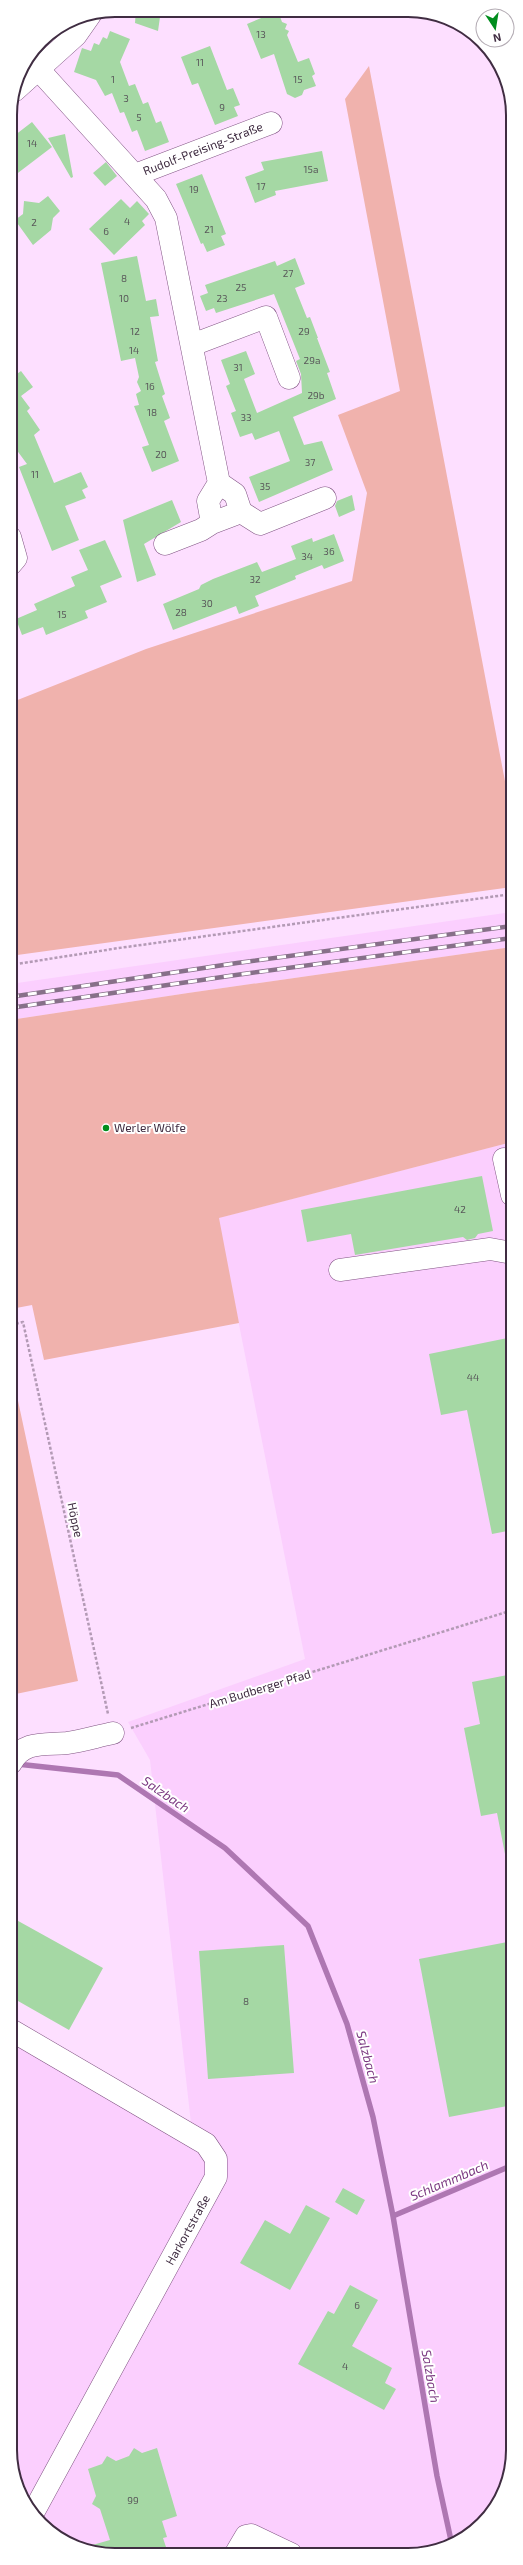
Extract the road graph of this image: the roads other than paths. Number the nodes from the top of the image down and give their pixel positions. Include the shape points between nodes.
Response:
1 (86, 21) edge
2 (39, 70) junction
3 (21, 85) edge
4 (271, 123) dead end
5 (135, 175) junction
6 (192, 345) junction
7 (289, 378) dead end
8 (219, 483) junction
9 (325, 498) dead end
10 (241, 512) junction
11 (212, 523) junction
12 (165, 544) dead end
13 (504, 1160) dead end
14 (506, 1169) edge
15 (506, 1252) edge
16 (340, 1270) dead end
17 (113, 1733) road end
18 (17, 1755) edge
19 (17, 2034) edge
20 (36, 2508) edge
21 (239, 2548) edge
22 (278, 2548) edge

1 - 2 street via 76,35
2 - 3 street
2 - 5 street, Rudolf-Preising-Straße
4 - 5 street, Rudolf-Preising-Straße
5 - 6 street, Rudolf-Preising-Straße via 156,199 166,218
6 - 7 street via 266,317
6 - 8 street, Rudolf-Preising-Straße
8 - 10 street via 235,494
8 - 11 street via 208,501
9 - 10 street via 260,524
10 - 11 street
11 - 12 street
13 - 14 street
15 - 16 street via 490,1249
17 - 18 street via 68,1743 34,1744
19 - 20 street, Harkortstraße via 206,2144 216,2159 216,2177
21 - 22 street via 246,2536 251,2535

